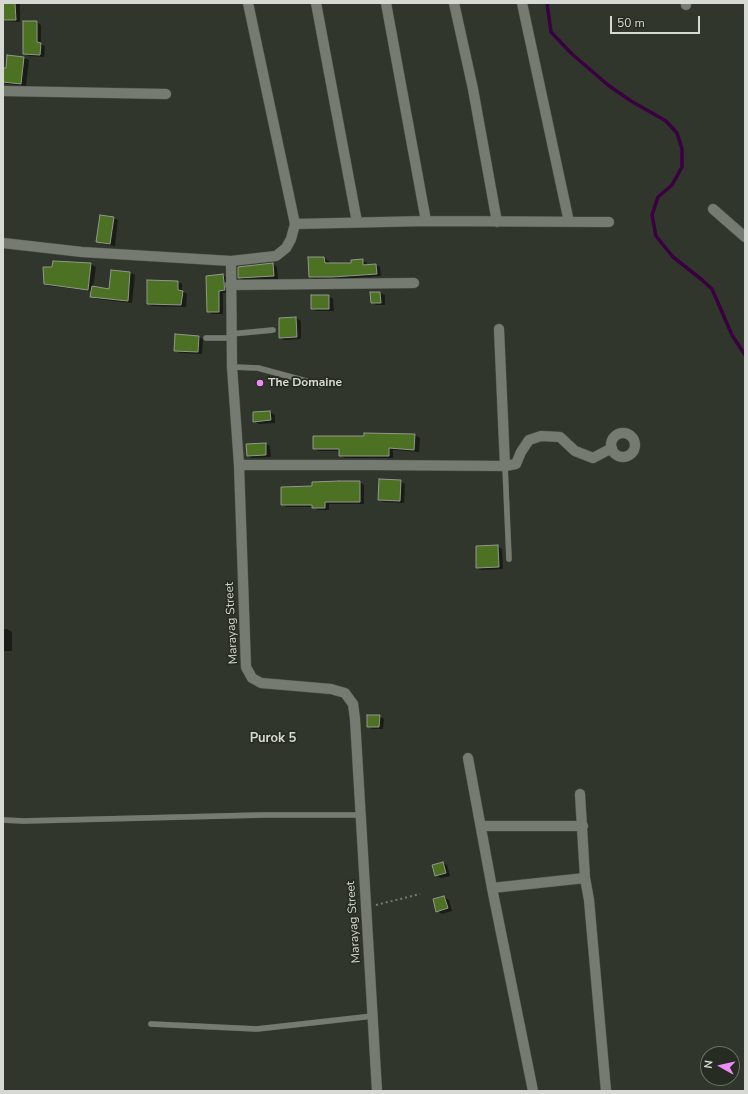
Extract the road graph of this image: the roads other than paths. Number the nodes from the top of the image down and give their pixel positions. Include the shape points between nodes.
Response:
1 (248, 3) edge
2 (316, 3) edge
3 (386, 3) edge
4 (454, 3) edge
5 (522, 3) edge
6 (3, 91) edge
7 (166, 94) dead end
8 (713, 208) dead end
9 (426, 221) junction
10 (357, 222) junction
11 (497, 222) junction
12 (569, 222) junction
13 (609, 222) dead end
14 (295, 224) junction
15 (745, 237) edge
16 (3, 243) edge
17 (231, 261) junction
18 (414, 283) dead end
19 (230, 285) junction
20 (499, 329) dead end
21 (273, 330) dead end
22 (231, 336) junction
23 (206, 338) dead end
24 (232, 367) junction
25 (321, 385) dead end
26 (612, 448) dead end
27 (239, 465) junction
28 (505, 466) junction
29 (509, 559) dead end
30 (468, 758) dead end
31 (580, 794) dead end
32 (360, 815) junction
33 (3, 820) edge
34 (481, 826) junction
35 (583, 826) junction
36 (585, 878) junction
37 (492, 888) junction
38 (373, 1016) junction
39 (151, 1024) dead end
40 (377, 1091) edge
41 (533, 1091) edge
42 (606, 1091) edge

1 - 14 street
2 - 10 street
3 - 9 street
4 - 11 street via 473,89
5 - 12 street
6 - 7 street
8 - 15 street
9 - 10 street
9 - 11 street
10 - 14 street
11 - 12 street
12 - 13 street
14 - 17 street via 286,248 276,256
16 - 17 street via 82,252
17 - 19 street, Marayag Street
18 - 19 street
19 - 22 street, Marayag Street
20 - 28 street
21 - 22 lane
22 - 23 lane
22 - 24 street, Marayag Street
24 - 25 lane via 258,368
24 - 27 street, Marayag Street
26 - 28 street via 593,458 575,451 560,437 541,436 529,440 516,464
27 - 28 street
27 - 32 street, Marayag Street via 246,667 252,678 261,683 331,689 345,693 353,704 355,719
28 - 29 lane
30 - 34 street
31 - 35 street
32 - 33 lane
32 - 38 street, Marayag Street
34 - 35 street
34 - 37 street
35 - 36 street
36 - 37 street
36 - 42 street
37 - 41 street
38 - 39 lane via 257,1029
38 - 40 street, Marayag Street

